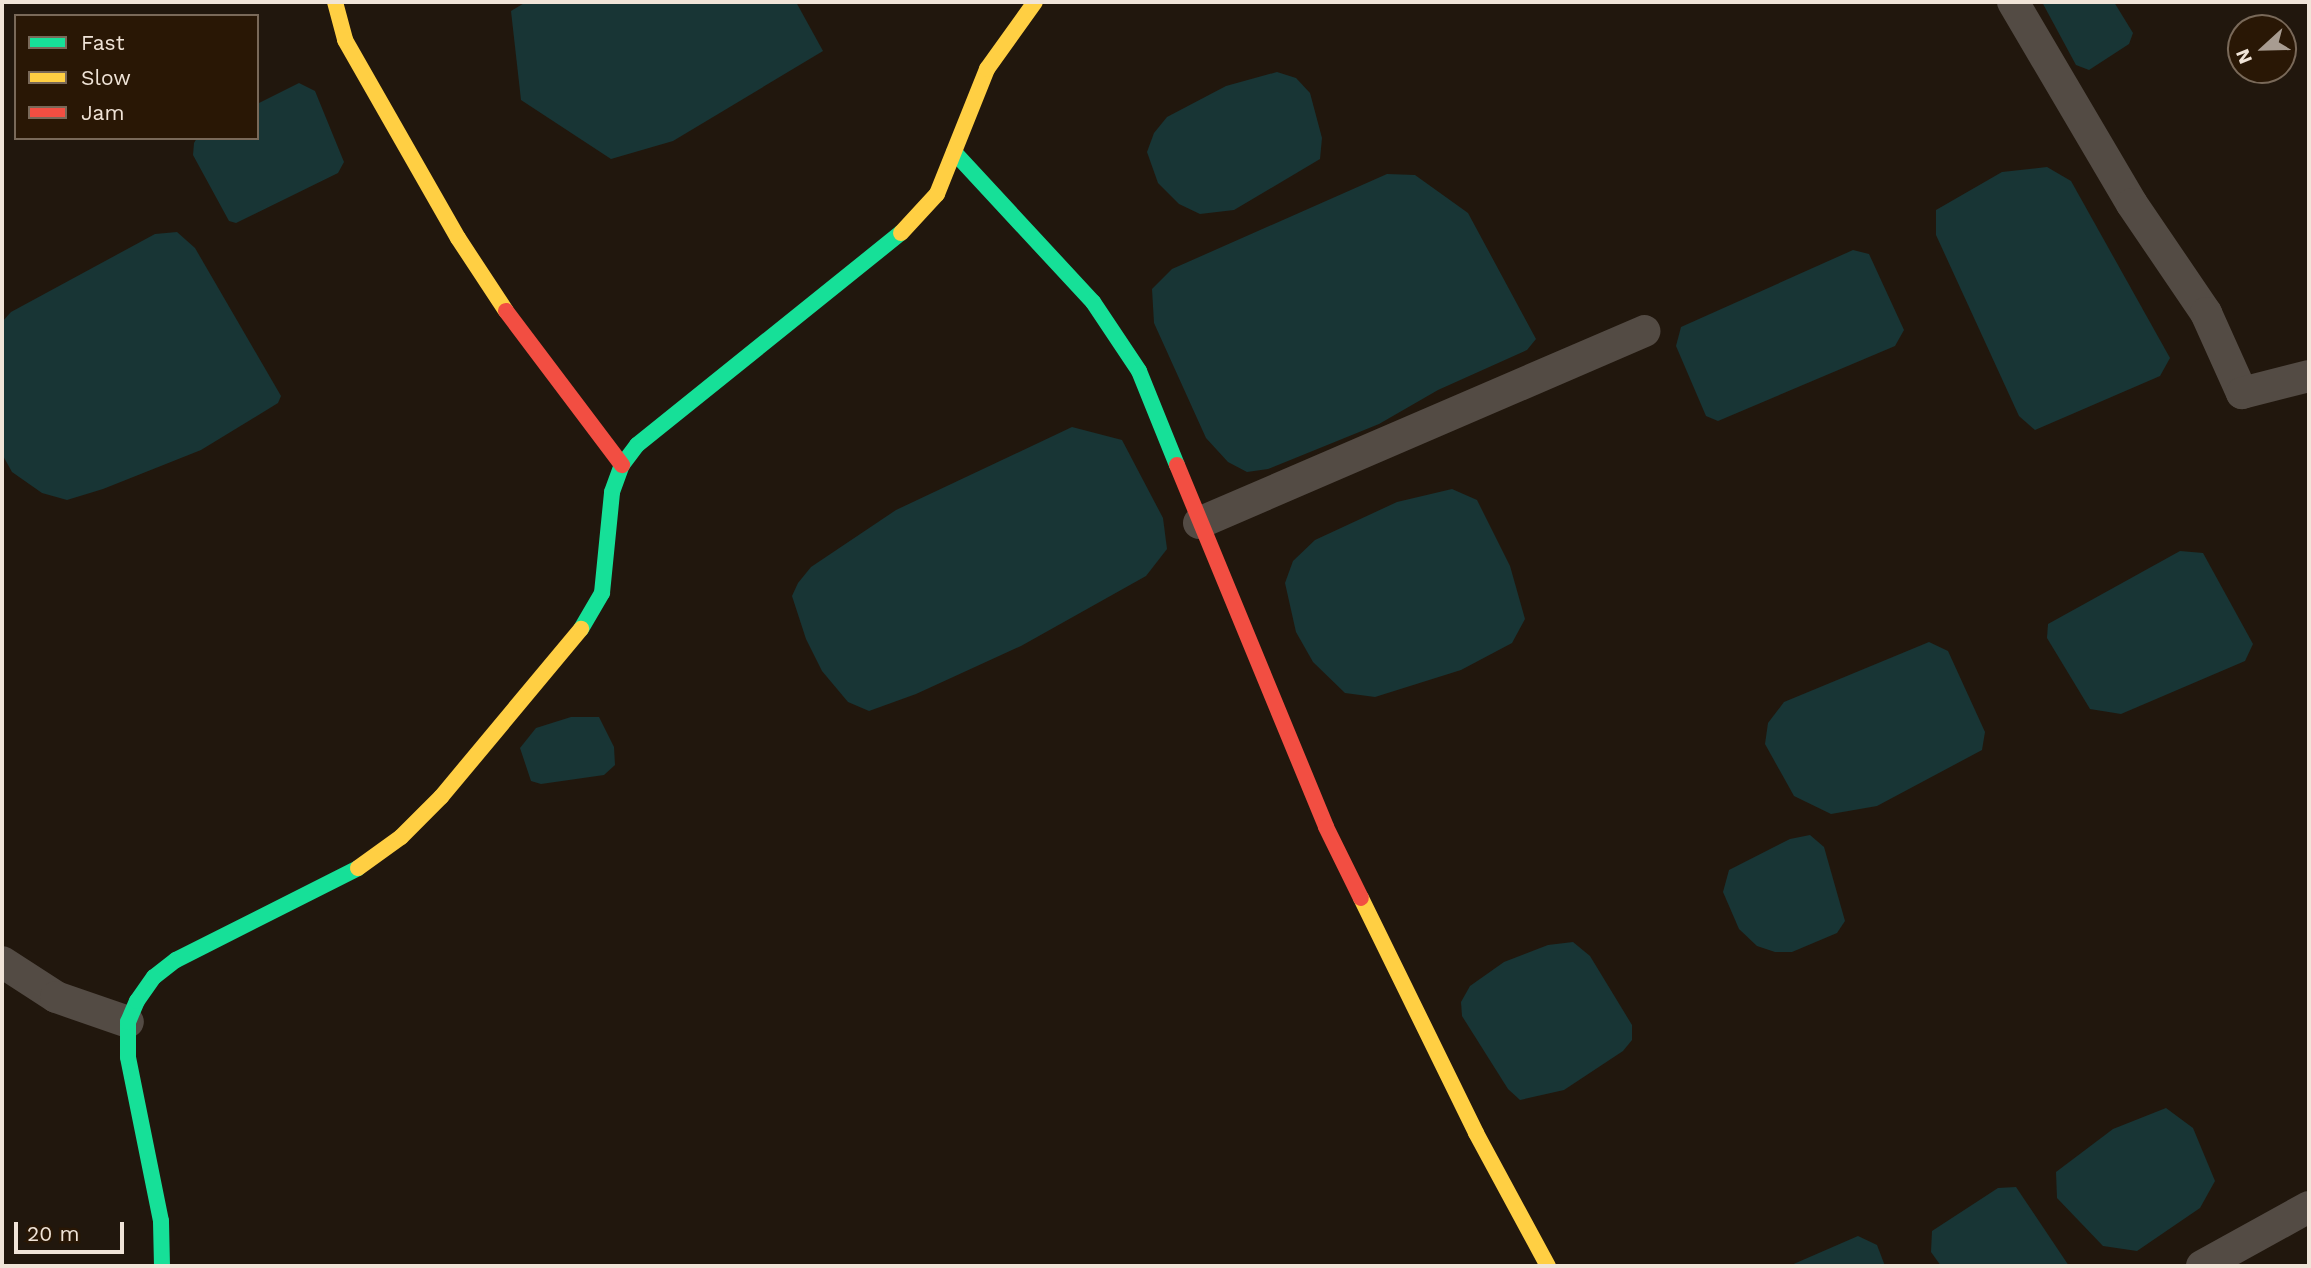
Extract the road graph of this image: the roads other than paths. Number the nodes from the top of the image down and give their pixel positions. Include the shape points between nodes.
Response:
1 (335, 2) edge
2 (1035, 2) edge
3 (2013, 2) edge
4 (954, 152) junction
5 (1644, 331) dead end
6 (2309, 376) edge
7 (622, 465) junction
8 (1199, 523) junction
9 (2, 962) edge
10 (128, 1022) junction
11 (2309, 1208) edge
12 (162, 1266) edge
13 (1548, 1266) edge
14 (2202, 1266) edge

1 - 7 street via 345,40 458,238 553,378
2 - 4 street via 987,69
3 - 6 street via 2132,204 2206,313 2242,393
4 - 7 street via 937,194 892,244 637,445
4 - 8 street via 1093,302 1139,371
5 - 8 street
7 - 10 street via 612,492 602,593 591,617 441,797 401,837 352,872 176,960 154,977
8 - 13 street via 1326,827 1476,1133
9 - 10 street via 56,998
10 - 12 street via 128,1058 161,1221
11 - 14 street

